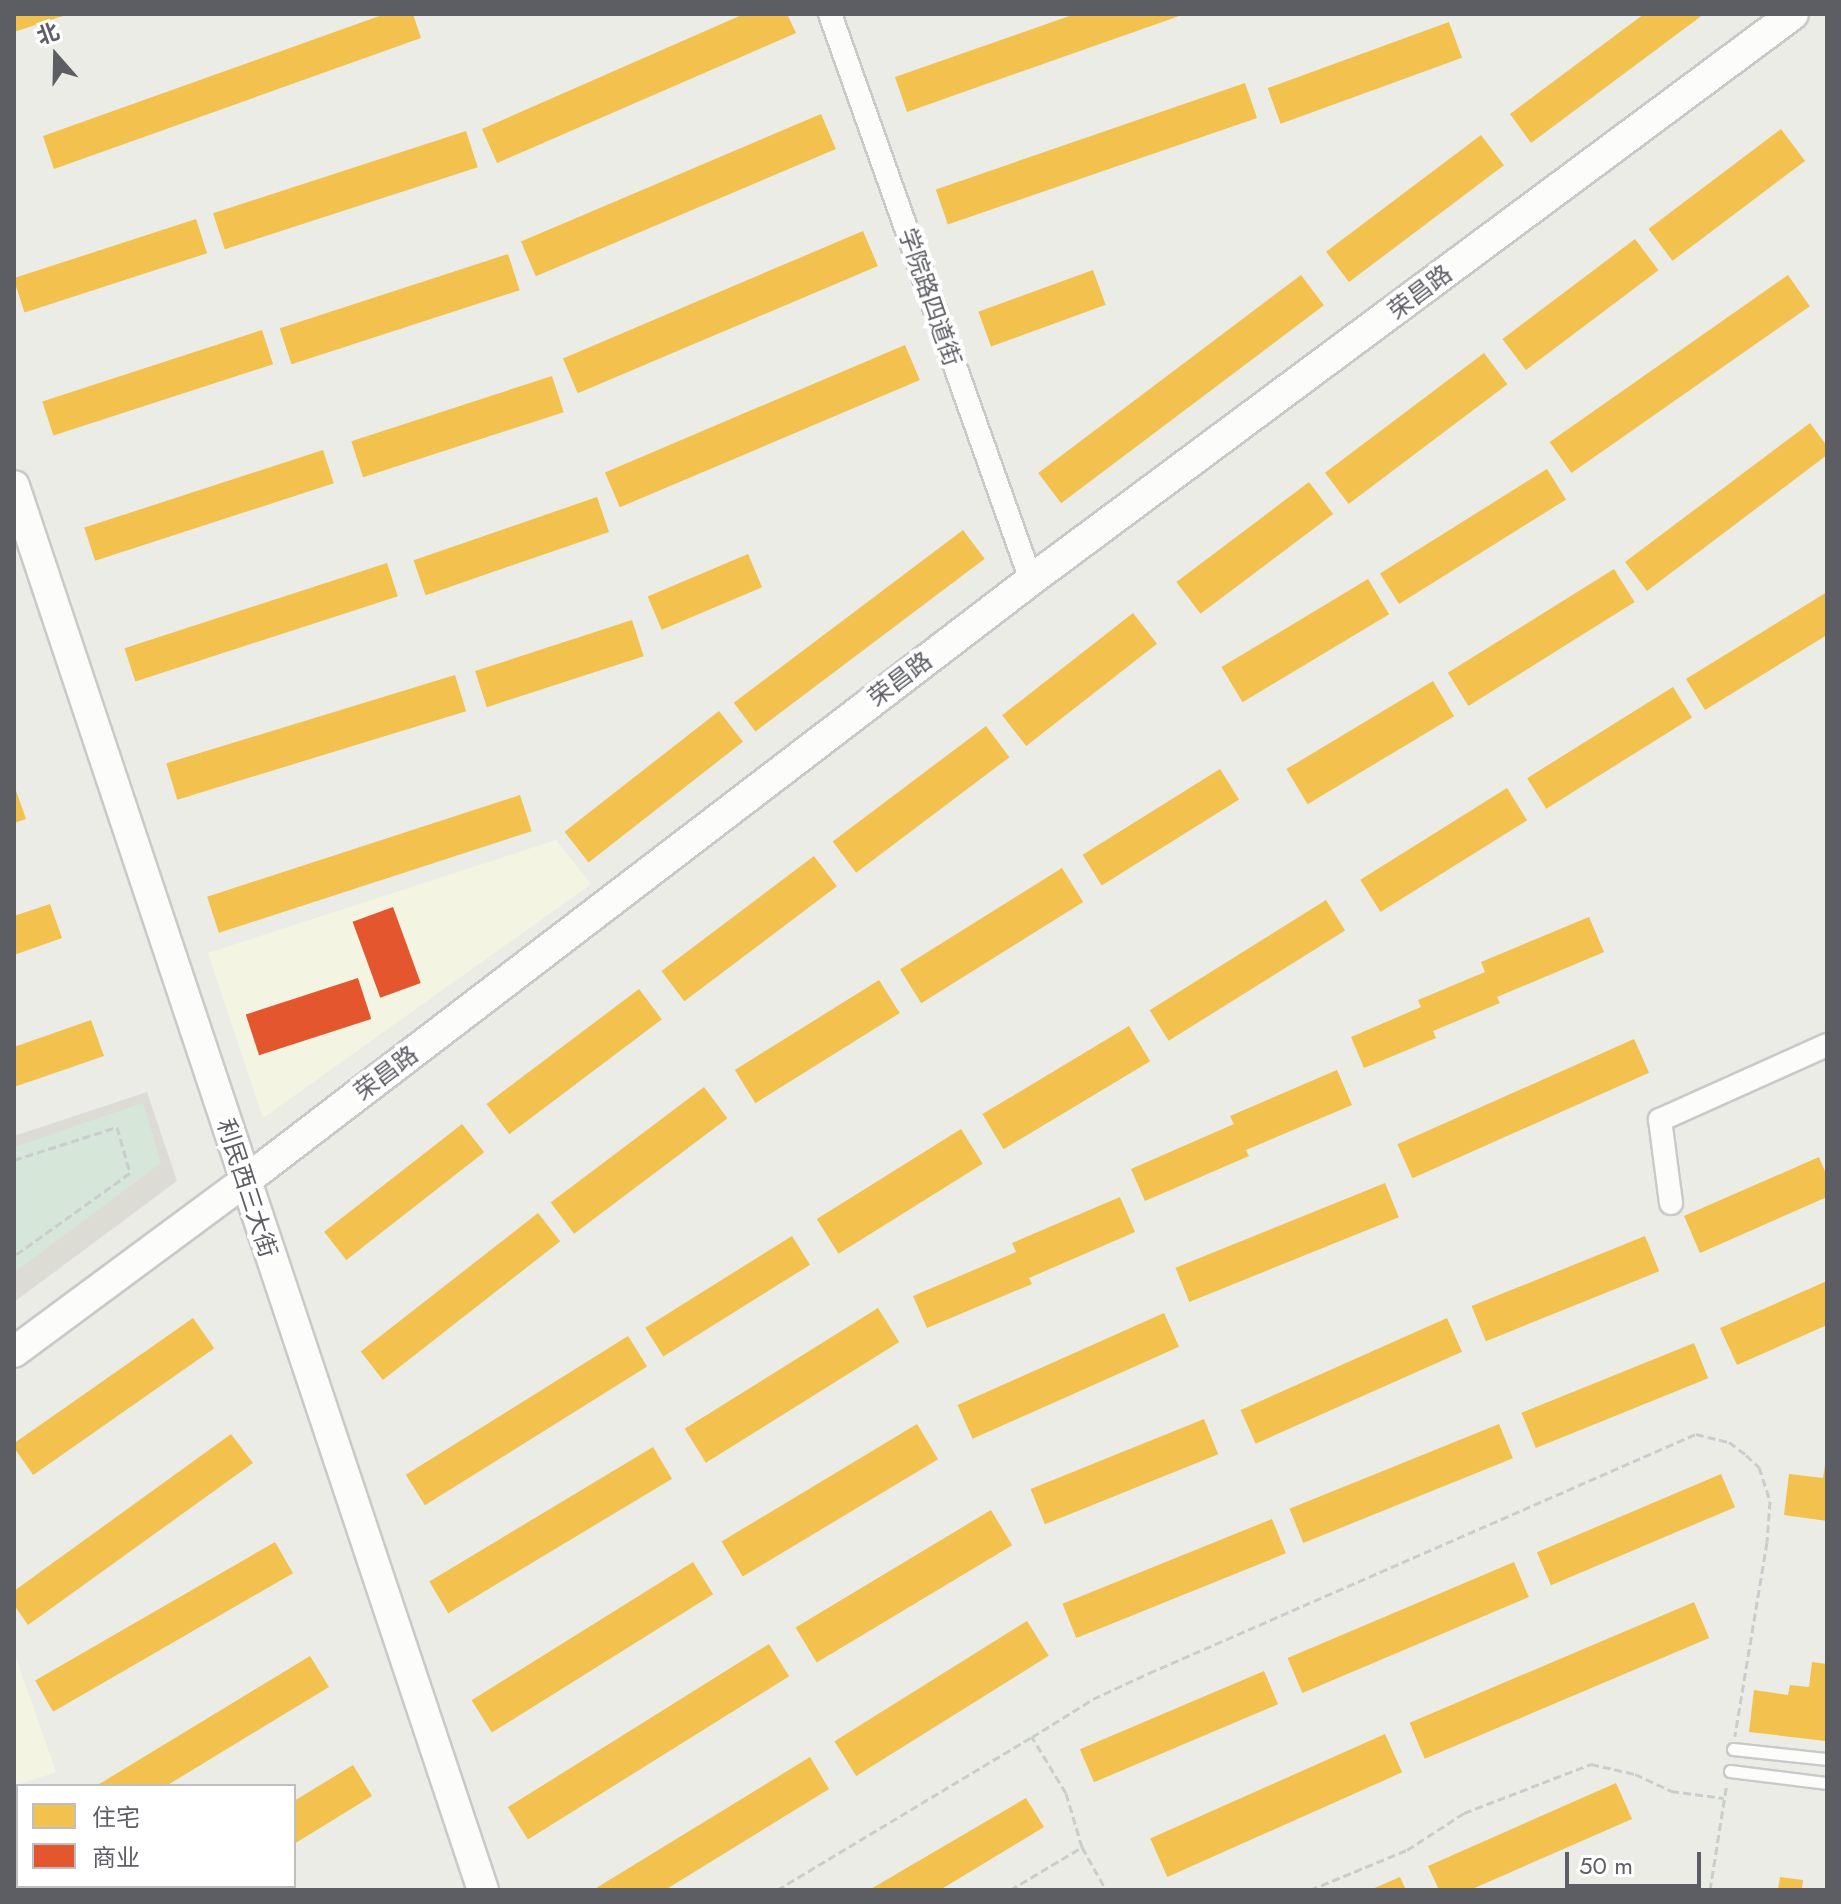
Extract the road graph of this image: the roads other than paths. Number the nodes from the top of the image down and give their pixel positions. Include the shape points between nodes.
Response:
1 (830, 14) edge
2 (1793, 14) edge
3 (14, 486) edge
4 (14, 534) edge
5 (1031, 580) junction
6 (1827, 1045) edge
7 (240, 1185) junction
8 (1671, 1203) dead end
9 (14, 1352) edge
10 (1733, 1749) road end
11 (1827, 1759) edge
12 (1730, 1771) road end
13 (1827, 1783) edge
14 (473, 1890) edge
15 (483, 1890) edge

1 - 5 street, 学院路四道街
2 - 5 main road, 荣昌路
3 - 7 main road, 利民西三大街
4 - 7 main road, 利民西三大街
5 - 7 main road, 荣昌路
6 - 8 street via 1660,1120
7 - 9 main road, 荣昌路
7 - 14 main road, 利民西三大街
7 - 15 main road, 利民西三大街
10 - 11 lane
12 - 13 lane

